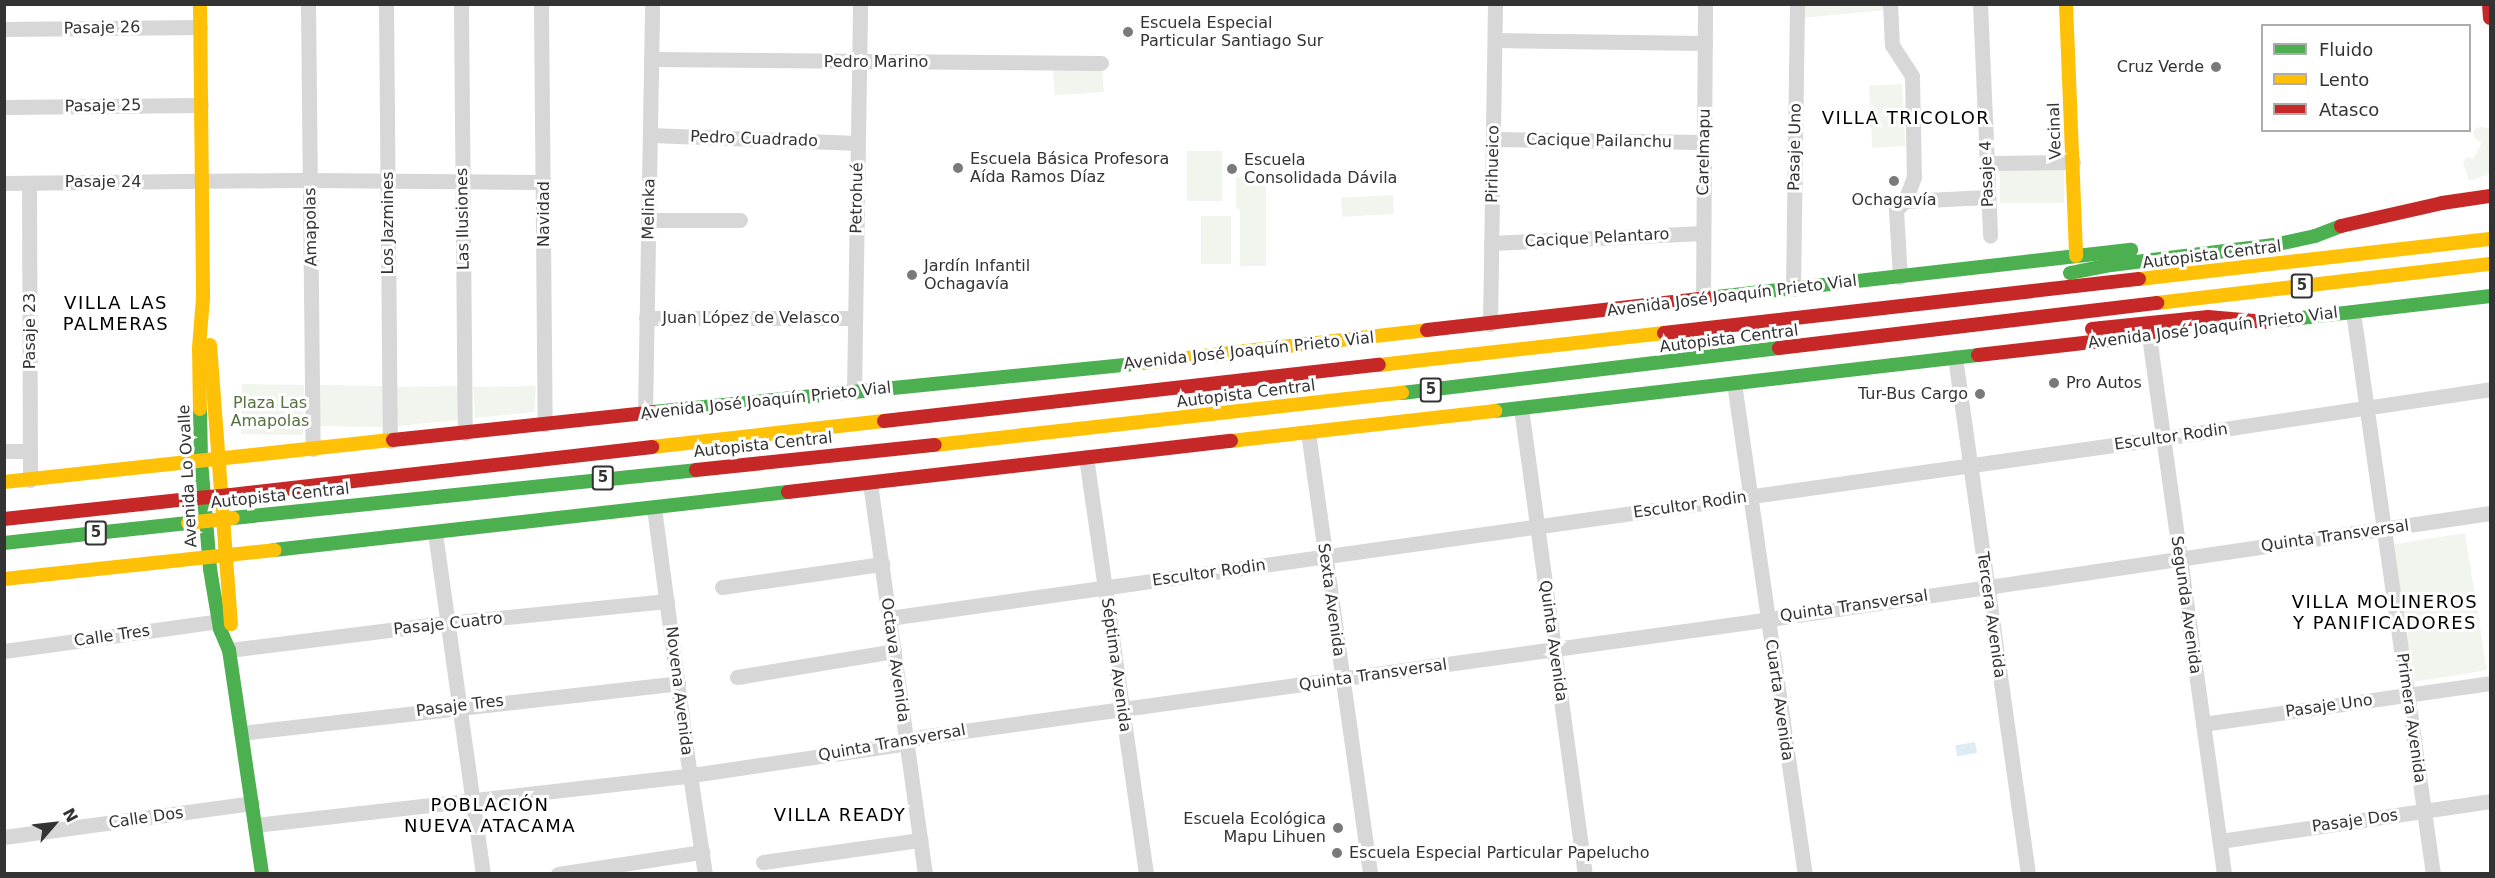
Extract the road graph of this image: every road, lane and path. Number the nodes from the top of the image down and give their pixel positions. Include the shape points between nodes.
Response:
1 (200, 4) edge
2 (308, 4) edge
3 (386, 4) edge
4 (461, 4) edge
5 (541, 4) edge
6 (652, 4) edge
7 (860, 4) edge
8 (1495, 4) edge
9 (1705, 4) edge
10 (1797, 4) edge
11 (1890, 4) edge
12 (1980, 4) edge
13 (2066, 4) edge
14 (2489, 4) edge
15 (2490, 18) edge
16 (200, 27) junction
17 (4, 29) edge
18 (1495, 40) junction
19 (1705, 43) junction
20 (651, 59) junction
21 (859, 63) junction
22 (1101, 63) dead end
23 (201, 105) junction
24 (4, 107) edge
25 (650, 135) junction
26 (1493, 139) junction
27 (1704, 142) junction
28 (857, 143) junction
29 (2073, 162) junction
30 (1987, 163) junction
31 (310, 180) junction
32 (388, 180) junction
33 (463, 181) junction
34 (202, 182) junction
35 (544, 182) junction
36 (4, 183) edge
37 (29, 183) junction
38 (2490, 196) edge
39 (1988, 197) junction
40 (1905, 201) junction
41 (648, 220) junction
42 (740, 220) dead end
43 (2341, 226) junction
44 (1703, 233) junction
45 (1990, 236) dead end
46 (2490, 239) edge
47 (1491, 243) junction
48 (2076, 256) junction
49 (2490, 264) edge
50 (1900, 277) junction
51 (1793, 289) junction
52 (1999, 296) junction
53 (2490, 296) edge
54 (203, 298) junction
55 (1703, 299) junction
56 (2353, 312) junction
57 (646, 318) junction
58 (855, 318) junction
59 (2266, 322) junction
60 (1490, 324) junction
61 (1966, 326) junction
62 (2046, 331) dead end
63 (2063, 331) dead end
64 (2148, 336) junction
65 (1955, 357) junction
66 (1734, 383) junction
67 (2490, 389) edge
68 (854, 392) junction
69 (2366, 407) junction
70 (1521, 408) junction
71 (645, 413) junction
72 (545, 424) junction
73 (1308, 432) junction
74 (465, 433) junction
75 (2163, 438) junction
76 (390, 441) junction
77 (313, 449) junction
78 (4, 451) edge
79 (30, 451) junction
80 (1086, 457) junction
81 (217, 459) junction
82 (201, 460) junction
83 (1970, 465) junction
84 (30, 480) junction
85 (4, 482) edge
86 (870, 483) junction
87 (1749, 496) junction
88 (654, 508) junction
89 (2490, 513) edge
90 (4, 519) edge
91 (1537, 526) junction
92 (2384, 528) junction
93 (435, 533) junction
94 (4, 543) edge
95 (225, 556) junction
96 (1325, 556) junction
97 (208, 558) junction
98 (2180, 559) junction
99 (882, 564) junction
100 (4, 579) edge
101 (722, 587) dead end
102 (1987, 587) junction
103 (1105, 588) junction
104 (667, 601) junction
105 (889, 618) junction
106 (1767, 619) junction
107 (219, 621) junction
108 (447, 623) junction
109 (1554, 649) junction
110 (229, 650) junction
111 (4, 651) edge
112 (894, 651) junction
113 (737, 677) dead end
114 (1342, 679) junction
115 (2490, 682) edge
116 (678, 683) junction
117 (2407, 694) junction
118 (459, 706) junction
119 (1122, 710) junction
120 (2203, 724) junction
121 (241, 733) junction
122 (906, 741) junction
123 (692, 775) junction
124 (473, 801) junction
125 (2490, 801) edge
126 (252, 803) junction
127 (2424, 812) junction
128 (255, 825) junction
129 (4, 837) edge
130 (920, 840) junction
131 (2220, 841) junction
132 (702, 852) junction
133 (763, 862) dead end
134 (262, 873) edge
135 (483, 873) edge
136 (558, 873) edge
137 (705, 873) edge
138 (925, 873) edge
139 (1146, 873) edge
140 (1370, 873) edge
141 (1585, 873) edge
142 (1805, 873) edge
143 (2028, 873) edge
144 (2224, 873) edge
145 (2433, 873) edge

1 - 16 main road, Avenida Lo Ovalle
2 - 31 street, Amapolas
3 - 32 street, Los Jazmines
4 - 33 street, Las Ilusiones
5 - 35 street, Navidad
6 - 20 street, Melinka
7 - 21 street, Petrohué
8 - 18 street, Pirihueico
9 - 19 street, Carelmapu
10 - 51 street, Pasaje Uno
11 - 40 street via 1892,45 1912,75 1914,177
12 - 30 street, Pasaje 4
13 - 29 main road, Vecinal
14 - 15 main road
16 - 17 street, Pasaje 26
16 - 23 main road, Avenida Lo Ovalle
18 - 19 street
18 - 26 street, Pirihueico
19 - 27 street, Carelmapu
20 - 21 street, Pedro Marino
20 - 25 street, Melinka
21 - 22 street, Pedro Marino
21 - 28 street, Petrohué
23 - 24 street, Pasaje 25
23 - 34 main road, Avenida Lo Ovalle
25 - 28 street, Pedro Cuadrado
25 - 41 street, Melinka
26 - 27 street, Cacique Pailanchu
26 - 47 street, Pirihueico
27 - 44 street, Carelmapu
28 - 58 street, Petrohué
29 - 30 street
29 - 48 main road, Vecinal
30 - 39 street, Pasaje 4
31 - 32 street, Pasaje 24
31 - 34 street, Pasaje 24
31 - 77 street, Amapolas
32 - 33 street, Pasaje 24
32 - 76 street, Los Jazmines
33 - 35 street, Pasaje 24
33 - 74 street, Las Ilusiones
34 - 37 street, Pasaje 24
34 - 54 main road, Avenida Lo Ovalle
35 - 72 street, Navidad
36 - 37 street, Pasaje 24
37 - 79 street, Pasaje 23
38 - 43 main road, Avenida José Joaquín Prieto Vial
39 - 40 street
39 - 45 street, Pasaje 4
40 - 50 street via 1896,210
41 - 42 street
41 - 57 street, Melinka
43 - 48 main road, Avenida José Joaquín Prieto Vial
43 - 52 main road via 2274,245 2086,270
44 - 47 street, Cacique Pelantaro
44 - 55 street, Carelmapu
46 - 52 main road, Autopista Central / 5
47 - 60 street, Pirihueico
48 - 50 main road, Avenida José Joaquín Prieto Vial
49 - 61 main road, Autopista Central / 5
50 - 51 main road, Avenida José Joaquín Prieto Vial
51 - 55 main road, Avenida José Joaquín Prieto Vial
52 - 90 main road, Autopista Central / 5, bridge via 739,440
53 - 56 main road, Avenida José Joaquín Prieto Vial
54 - 81 main road, Avenida Lo Ovalle via 214,375
54 - 82 main road, Avenida Lo Ovalle via 199,348
55 - 60 main road, Avenida José Joaquín Prieto Vial
56 - 59 main road, Avenida José Joaquín Prieto Vial
56 - 69 street, Primera Avenida
57 - 58 street, Juan López de Velasco
57 - 71 street, Melinka
58 - 68 street, Petrohué
59 - 63 main road via 2208,317
59 - 64 main road, Avenida José Joaquín Prieto Vial
60 - 68 main road, Avenida José Joaquín Prieto Vial
61 - 62 main road
61 - 94 main road, Autopista Central / 5, bridge via 1148,423
64 - 65 main road, Avenida José Joaquín Prieto Vial
64 - 75 street, Segunda Avenida
65 - 66 main road, Avenida José Joaquín Prieto Vial
65 - 83 street, Tercera Avenida
66 - 70 main road, Avenida José Joaquín Prieto Vial
66 - 87 street, Cuarta Avenida
67 - 69 street, Escultor Rodin
68 - 71 main road, Avenida José Joaquín Prieto Vial
69 - 75 street, Escultor Rodin
69 - 92 street, Primera Avenida
70 - 73 main road, Avenida José Joaquín Prieto Vial
70 - 91 street, Quinta Avenida
71 - 72 main road, Avenida José Joaquín Prieto Vial
72 - 74 main road, Avenida José Joaquín Prieto Vial
73 - 80 main road, Avenida José Joaquín Prieto Vial
73 - 96 street, Sexta Avenida
74 - 76 main road, Avenida José Joaquín Prieto Vial
75 - 83 street, Escultor Rodin
75 - 98 street, Segunda Avenida
76 - 77 main road, Avenida José Joaquín Prieto Vial
77 - 81 main road, Avenida José Joaquín Prieto Vial
78 - 79 street
79 - 84 street, Pasaje 23
80 - 86 main road, Avenida José Joaquín Prieto Vial
80 - 103 street, Séptima Avenida
81 - 82 main road, Avenida José Joaquín Prieto Vial
81 - 95 main road, Avenida Lo Ovalle
82 - 84 main road, Avenida José Joaquín Prieto Vial
82 - 97 main road, Avenida Lo Ovalle
83 - 87 street, Escultor Rodin
83 - 102 street, Tercera Avenida
84 - 85 main road, Avenida José Joaquín Prieto Vial
86 - 88 main road, Avenida José Joaquín Prieto Vial
86 - 99 street, Octava Avenida
87 - 91 street, Escultor Rodin
87 - 106 street, Cuarta Avenida
88 - 93 main road, Avenida José Joaquín Prieto Vial
88 - 104 street, Novena Avenida
89 - 92 street, Quinta Transversal
91 - 96 street, Escultor Rodin
91 - 109 street, Quinta Avenida
92 - 98 street, Quinta Transversal
92 - 117 street, Primera Avenida
93 - 95 main road, Avenida José Joaquín Prieto Vial
93 - 108 street
95 - 97 main road, Avenida José Joaquín Prieto Vial
95 - 110 main road, Avenida Lo Ovalle via 231,625
96 - 103 street, Escultor Rodin
96 - 114 street, Sexta Avenida
97 - 100 main road, Avenida José Joaquín Prieto Vial
97 - 107 main road, Avenida Lo Ovalle
98 - 102 street, Quinta Transversal
98 - 120 street, Segunda Avenida
99 - 101 street
99 - 105 street, Octava Avenida
102 - 106 street, Quinta Transversal
102 - 143 street, Tercera Avenida
103 - 105 street, Escultor Rodin
103 - 119 street, Séptima Avenida
104 - 108 street, Pasaje Cuatro
104 - 116 street, Novena Avenida
105 - 112 street, Octava Avenida
106 - 109 street, Quinta Transversal
106 - 142 street, Cuarta Avenida
107 - 110 main road, Avenida Lo Ovalle
107 - 111 street, Calle Tres
108 - 110 street, Pasaje Cuatro
108 - 118 street
109 - 114 street, Quinta Transversal
109 - 141 street, Quinta Avenida
110 - 121 main road, Avenida Lo Ovalle
112 - 113 street
112 - 122 street, Octava Avenida
114 - 119 street, Quinta Transversal
114 - 140 street, Sexta Avenida
115 - 117 street, Pasaje Uno
116 - 118 street, Pasaje Tres
116 - 123 street, Novena Avenida
117 - 120 street, Pasaje Uno
117 - 127 street, Primera Avenida
118 - 121 street, Pasaje Tres
118 - 124 street
119 - 122 street, Quinta Transversal
119 - 139 street, Séptima Avenida
120 - 131 street, Segunda Avenida
121 - 126 main road, Avenida Lo Ovalle
122 - 123 street, Quinta Transversal
122 - 130 street, Octava Avenida
123 - 124 street, Quinta Transversal
123 - 132 street, Novena Avenida
124 - 128 street, Quinta Transversal
124 - 135 street
125 - 127 street, Pasaje Dos
126 - 128 main road, Avenida Lo Ovalle
126 - 129 street, Calle Dos
127 - 131 street, Pasaje Dos
127 - 145 street, Primera Avenida
128 - 134 main road, Avenida Lo Ovalle
130 - 133 street
130 - 138 street, Octava Avenida
131 - 144 street, Segunda Avenida
132 - 136 street
132 - 137 street, Novena Avenida

